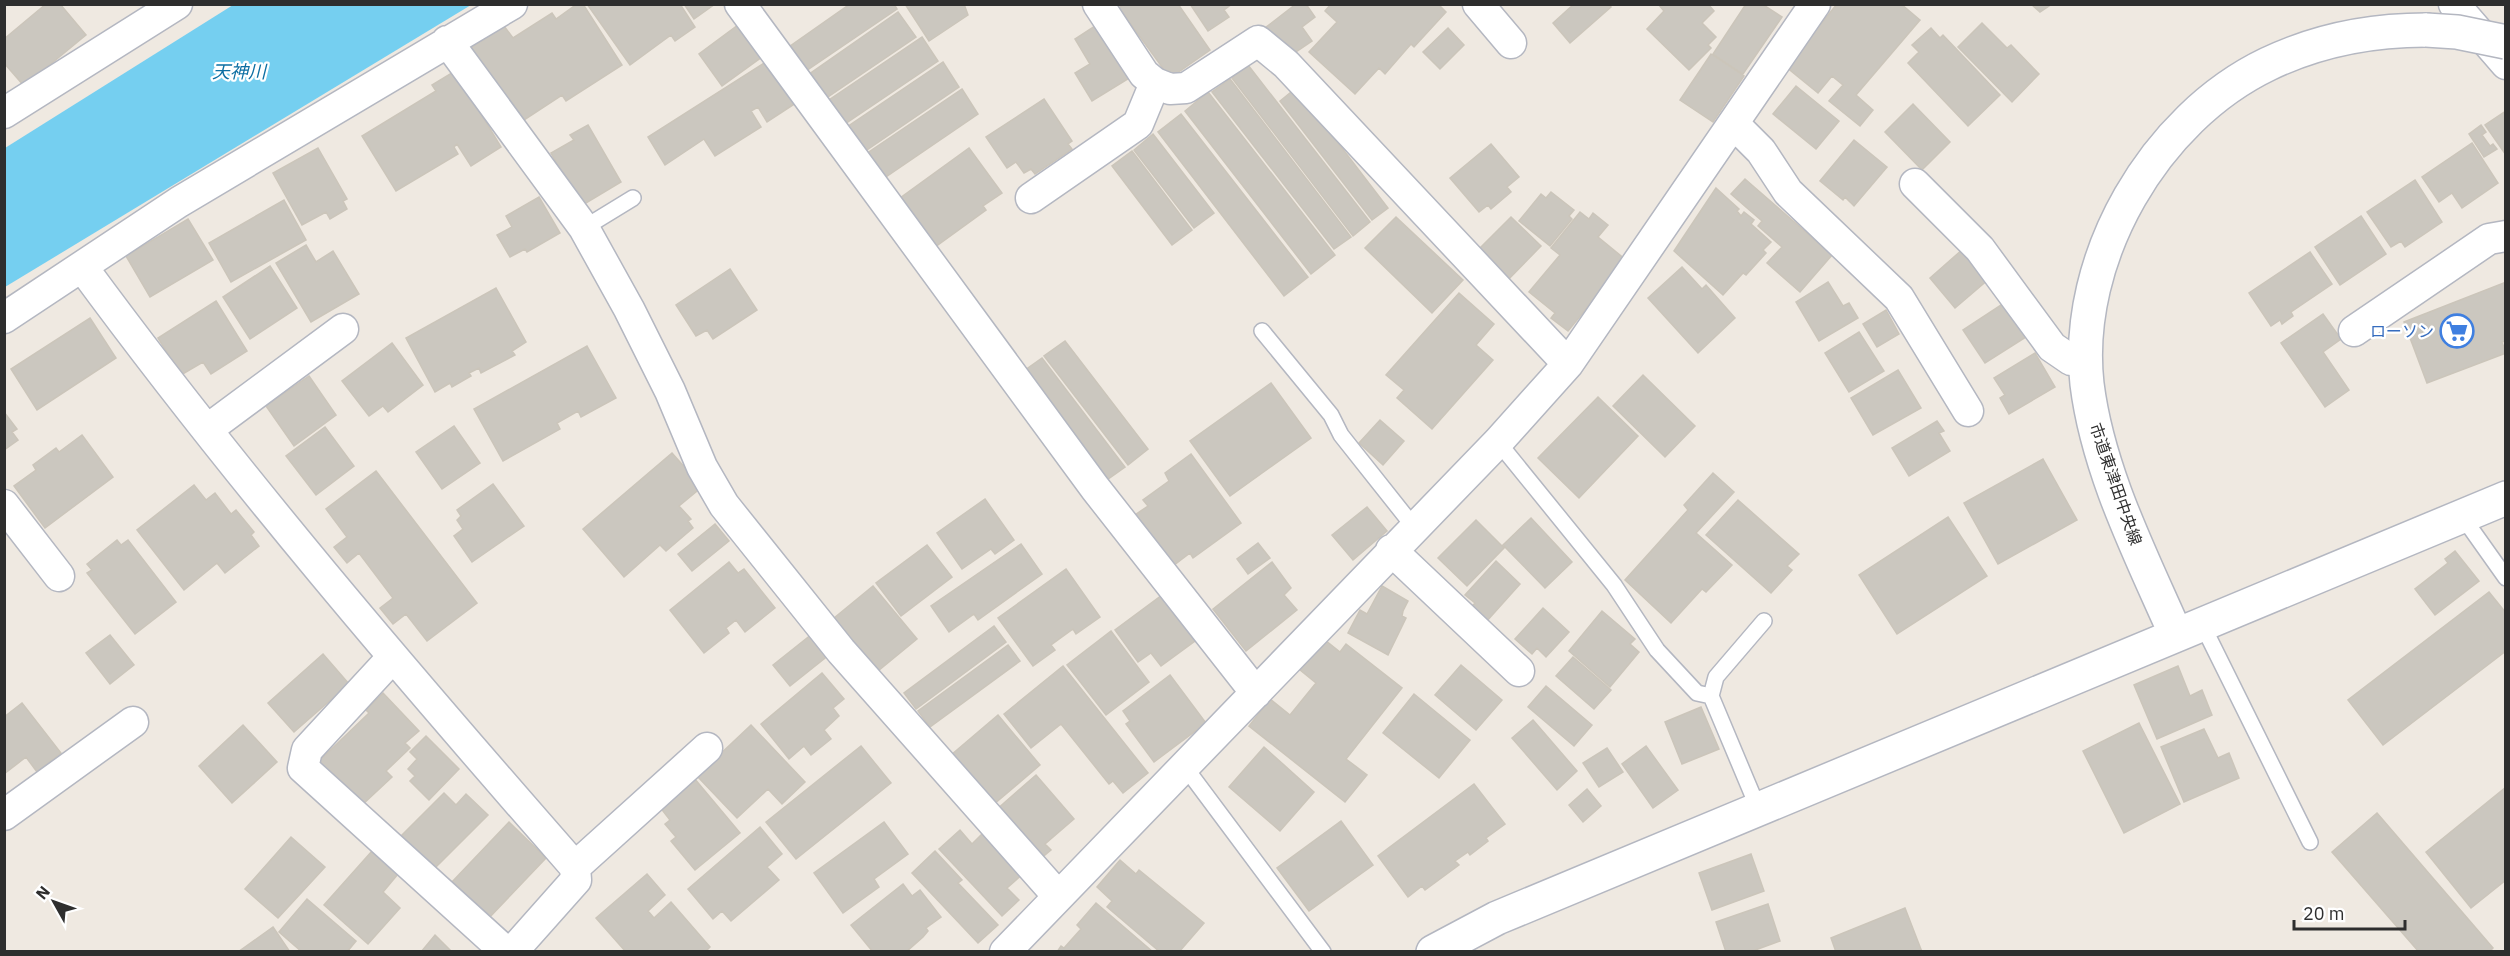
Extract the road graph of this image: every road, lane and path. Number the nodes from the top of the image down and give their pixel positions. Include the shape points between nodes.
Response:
1 (177, 4) edge
2 (512, 4) edge
3 (740, 4) edge
4 (1098, 4) edge
5 (1478, 4) edge
6 (2454, 4) edge
7 (1814, 5) edge
8 (447, 41) junction
9 (2505, 42) edge
10 (1511, 43) dead end
11 (2505, 64) edge
12 (1155, 83) junction
13 (4, 113) edge
14 (1734, 124) junction
15 (1915, 184) dead end
16 (633, 198) dead end
17 (1031, 198) dead end
18 (584, 228) junction
19 (2505, 236) edge
20 (83, 268) junction
21 (4, 318) edge
22 (343, 329) dead end
23 (2354, 331) dead end
24 (1262, 332) dead end
25 (2086, 360) junction
26 (1568, 364) junction
27 (1968, 411) dead end
28 (208, 429) junction
29 (1498, 442) junction
30 (2505, 498) edge
31 (4, 505) edge
32 (2462, 516) junction
33 (1414, 526) junction
34 (1391, 550) junction
35 (59, 576) dead end
36 (2505, 578) edge
37 (1764, 621) dead end
38 (2189, 629) junction
39 (392, 658) junction
40 (1519, 671) dead end
41 (1256, 693) junction
42 (1711, 696) junction
43 (133, 722) dead end
44 (706, 747) dead end
45 (1185, 767) junction
46 (1758, 808) junction
47 (4, 815) edge
48 (2310, 842) dead end
49 (575, 867) junction
50 (1058, 896) junction
51 (506, 951) edge
52 (512, 951) edge
53 (1005, 951) edge
54 (1323, 951) edge
55 (1433, 951) edge

1 - 13 street
2 - 8 street
3 - 41 street via 1095,488
4 - 12 street via 1144,74
5 - 10 street
6 - 11 street
7 - 14 street
8 - 18 street
8 - 20 street via 179,202
9 - 25 street, 市道東津田中央線, bridge via 2426,30 2386,30 2346,37 2292,54 2243,78 2192,116 2150,165 2118,218 2097,278
12 - 17 street via 1138,124
12 - 26 street via 1170,89 1186,88 1258,41 1286,64
14 - 26 street
14 - 27 street via 1761,151 1788,192 1899,298
15 - 25 street via 1980,249 2052,347 2071,360
16 - 18 lane
18 - 50 street via 629,309 723,505 841,651
19 - 23 street via 2488,239
20 - 21 street
20 - 28 street
22 - 28 street
24 - 33 lane via 1331,415 1341,435
25 - 38 street, 市道東津田中央線 via 2102,451 2129,530
26 - 29 street
28 - 39 street
29 - 33 street
29 - 42 lane via 1614,585 1657,650 1697,693
30 - 32 street
31 - 35 street
32 - 36 lane
32 - 38 street
33 - 34 street
34 - 40 street
34 - 41 street
37 - 42 lane via 1716,677
38 - 46 street
38 - 48 lane
39 - 49 street
39 - 51 street via 307,750 303,768
41 - 45 street
42 - 46 lane
43 - 47 street
44 - 49 street
45 - 50 street
45 - 54 lane
46 - 55 street via 1497,918
49 - 52 street via 576,880
50 - 53 street

